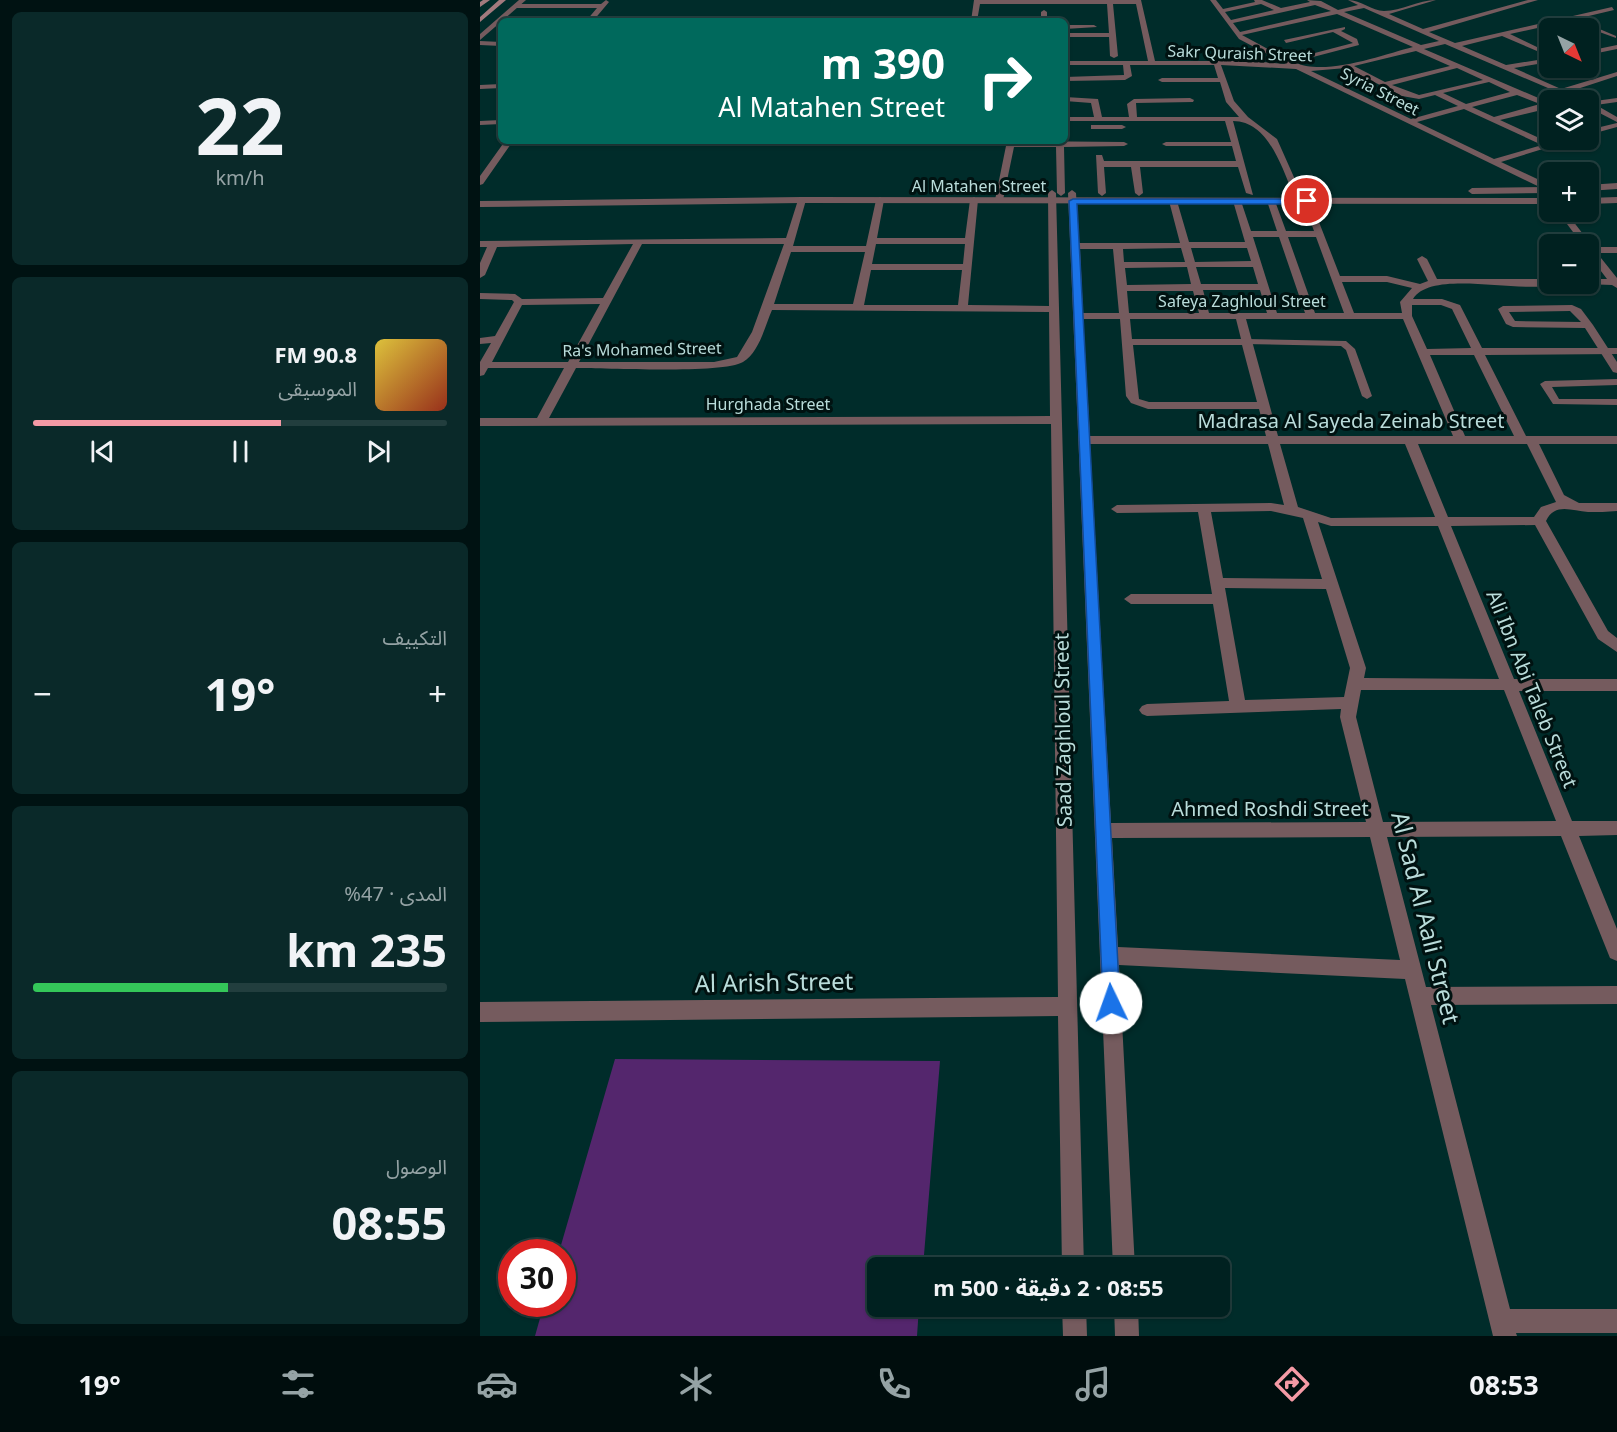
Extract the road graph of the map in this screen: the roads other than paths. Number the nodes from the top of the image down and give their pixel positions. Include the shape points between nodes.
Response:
1 (487, 0) edge
2 (503, 0) edge
3 (523, 0) edge
4 (608, 0) edge
5 (1213, 0) edge
6 (1328, 0) edge
7 (1351, 0) edge
8 (1433, 0) edge
9 (1535, 0) edge
10 (977, 1) edge
11 (1026, 1) edge
12 (1138, 1) edge
13 (1260, 1) edge
14 (1313, 1) edge
15 (1107, 2) edge
16 (480, 5) edge
17 (516, 6) junction
18 (602, 6) junction
19 (1364, 6) junction
20 (1612, 9) dead end
21 (1221, 11) junction
22 (1280, 11) junction
23 (1044, 12) junction
24 (1055, 12) dead end
25 (1100, 12) dead end
26 (1110, 12) junction
27 (1120, 12) dead end
28 (1130, 12) dead end
29 (1140, 12) junction
30 (1337, 12) junction
31 (1382, 14) junction
32 (502, 18) edge
33 (591, 18) edge
34 (974, 18) edge
35 (1044, 18) edge
36 (1574, 18) edge
37 (480, 20) edge
38 (1300, 20) junction
39 (498, 21) edge
40 (1229, 22) junction
41 (1364, 23) junction
42 (1539, 26) edge
43 (1068, 27) edge
44 (1094, 27) dead end
45 (1261, 29) junction
46 (1330, 31) junction
47 (1424, 31) junction
48 (1599, 31) edge
49 (1238, 34) junction
50 (1503, 34) junction
51 (1068, 35) edge
52 (1079, 35) junction
53 (1112, 35) junction
54 (1614, 37) dead end
55 (480, 38) edge
56 (1286, 41) junction
57 (1447, 41) junction
58 (480, 43) edge
59 (498, 44) edge
60 (1252, 45) junction
61 (1455, 45) junction
62 (1079, 46) dead end
63 (1296, 46) dead end
64 (1617, 47) edge
65 (1419, 48) junction
66 (1537, 49) dead end
67 (1305, 50) dead end
68 (1599, 51) edge
69 (1240, 52) dead end
70 (1315, 55) junction
71 (1114, 56) junction
72 (1068, 57) edge
73 (1218, 58) junction
74 (1153, 60) junction
75 (1287, 62) junction
76 (1539, 62) edge
77 (1068, 63) edge
78 (1126, 63) junction
79 (1347, 66) junction
80 (1456, 66) junction
81 (1507, 68) junction
82 (1302, 69) junction
83 (1617, 74) edge
84 (1068, 79) edge
85 (1076, 79) junction
86 (1162, 80) junction
87 (1185, 80) junction
88 (1223, 80) junction
89 (1490, 80) junction
90 (1385, 84) junction
91 (498, 86) edge
92 (480, 87) edge
93 (1560, 90) edge
94 (1565, 90) edge
95 (1518, 92) junction
96 (1438, 94) junction
97 (1068, 99) edge
98 (1077, 99) junction
99 (1166, 100) junction
100 (1190, 100) junction
101 (1617, 100) edge
102 (1539, 101) edge
103 (1599, 103) edge
104 (1466, 106) junction
105 (1539, 107) edge
106 (1599, 110) edge
107 (1068, 119) edge
108 (1133, 119) junction
109 (1194, 119) junction
110 (1228, 119) junction
111 (1245, 119) junction
112 (1494, 119) junction
113 (1617, 120) edge
114 (498, 122) edge
115 (1408, 122) junction
116 (480, 123) edge
117 (1096, 123) junction
118 (1121, 123) junction
119 (1617, 125) edge
120 (1599, 128) edge
121 (1602, 129) junction
122 (1599, 130) edge
123 (1163, 132) junction
124 (1539, 140) edge
125 (506, 144) edge
126 (1011, 144) edge
127 (1060, 144) joint
128 (1098, 144) junction
129 (1124, 144) junction
130 (1236, 144) junction
131 (1539, 148) edge
132 (480, 162) edge
133 (493, 162) junction
134 (1492, 162) junction
135 (1100, 164) junction
136 (1130, 164) junction
137 (1170, 164) junction
138 (1242, 164) junction
139 (480, 182) edge
140 (1539, 184) edge
141 (1617, 186) edge
142 (1599, 187) edge
143 (1533, 190) junction
144 (1539, 190) edge
145 (1102, 193) junction
146 (1138, 193) junction
147 (1250, 193) junction
148 (1297, 193) junction
149 (480, 194) edge
150 (1539, 195) edge
151 (1000, 196) junction
152 (1062, 196) junction
153 (802, 200) junction
154 (880, 200) junction
155 (974, 200) junction
156 (1173, 201) junction
157 (1237, 201) junction
158 (1271, 201) junction
159 (1307, 201) junction
160 (1539, 201) edge
161 (1599, 201) edge
162 (1616, 201) edge
163 (480, 204) edge
164 (1570, 222) edge
165 (1283, 234) junction
166 (1319, 234) junction
167 (1579, 234) edge
168 (1249, 239) junction
169 (639, 241) junction
170 (970, 241) junction
171 (480, 244) edge
172 (493, 244) junction
173 (788, 245) junction
174 (871, 245) junction
175 (1185, 245) junction
176 (1075, 246) junction
177 (1118, 246) junction
178 (1599, 248) edge
179 (1617, 250) edge
180 (1422, 259) dead end
181 (1599, 259) edge
182 (1257, 264) junction
183 (1119, 265) junction
184 (1190, 265) junction
185 (866, 267) junction
186 (967, 267) junction
187 (480, 275) edge
188 (1614, 278) edge
189 (1337, 279) junction
190 (1599, 280) edge
191 (1434, 282) junction
192 (1539, 282) edge
193 (1197, 287) junction
194 (1264, 287) junction
195 (1420, 287) junction
196 (1122, 288) junction
197 (480, 296) edge
198 (606, 301) junction
199 (519, 302) junction
200 (1405, 302) junction
201 (768, 307) junction
202 (858, 308) junction
203 (963, 308) junction
204 (1054, 309) junction
205 (1078, 316) junction
206 (1124, 316) junction
207 (1205, 316) junction
208 (1240, 316) junction
209 (1273, 316) junction
210 (1311, 316) junction
211 (1350, 316) junction
212 (1407, 316) junction
213 (1588, 325) junction
214 (499, 339) junction
215 (480, 341) edge
216 (1127, 342) junction
217 (1247, 342) junction
218 (1423, 352) junction
219 (1479, 352) junction
220 (1611, 352) edge
221 (572, 365) junction
222 (481, 368) edge
223 (1617, 370) edge
224 (1617, 382) edge
225 (1367, 396) dead end
226 (1617, 402) edge
227 (1264, 405) junction
228 (1057, 420) junction
229 (480, 422) edge
230 (540, 422) junction
231 (1084, 440) junction
232 (1273, 440) junction
233 (1410, 440) junction
234 (1461, 440) junction
235 (1527, 440) junction
236 (1617, 440) edge
237 (1566, 504) junction
238 (1617, 507) edge
239 (1204, 508) junction
240 (1117, 509) dead end
241 (1300, 513) junction
242 (1539, 521) junction
243 (1443, 522) junction
244 (1217, 583) junction
245 (1331, 584) junction
246 (1131, 599) dead end
247 (1219, 599) junction
248 (1617, 646) edge
249 (1357, 684) junction
250 (1508, 685) junction
251 (1617, 686) edge
252 (1349, 704) junction
253 (1238, 707) junction
254 (1147, 710) dead end
255 (1566, 828) junction
256 (1617, 828) edge
257 (1377, 830) junction
258 (1103, 831) junction
259 (1617, 952) edge
260 (1109, 956) junction
261 (1412, 970) junction
262 (1617, 995) edge
263 (1419, 996) junction
264 (1068, 1006) junction
265 (480, 1012) edge
266 (1073, 1257) edge
267 (1123, 1257) edge
268 (1074, 1317) edge
269 (1126, 1317) edge
270 (1617, 1321) edge
271 (1504, 1329) edge
272 (1075, 1336) edge
273 (1127, 1336) edge

1 - 16 main road
2 - 37 main road
3 - 17 street
4 - 18 street
5 - 21 street, Syria Street
6 - 14 street
7 - 19 street
8 - 31 street
9 - 47 street
10 - 11 street
10 - 34 street
11 - 15 street
11 - 23 street via 1030,11
12 - 15 street
12 - 29 street
13 - 21 street
13 - 22 street
14 - 22 street
14 - 30 street
15 - 26 street
17 - 18 street
17 - 32 street
18 - 33 street
19 - 30 street
19 - 31 street
20 - 36 street
21 - 40 street, Syria Street
22 - 38 street
22 - 40 street
23 - 24 street
23 - 35 street
25 - 26 street
26 - 27 street
26 - 53 street
28 - 29 street
29 - 74 street
30 - 38 street
30 - 41 street
31 - 47 street
38 - 45 street
38 - 46 street
39 - 55 street
40 - 49 street, Syria Street
41 - 46 street
41 - 65 street
42 - 50 street
43 - 44 lane
45 - 49 street
45 - 56 street
46 - 56 street
46 - 70 street via 1357,44
47 - 57 street
48 - 54 street
49 - 60 street, Syria Street
50 - 61 street
50 - 66 street
51 - 52 street
52 - 53 street
52 - 62 street
53 - 71 street
56 - 63 street
57 - 61 street
57 - 65 street, Sakr Quraish Street
58 - 59 street
60 - 69 street, Sakr Quraish Street
60 - 75 street, Syria Street
61 - 81 street
64 - 68 street
65 - 79 street, Sakr Quraish Street
65 - 80 street
67 - 70 street
70 - 75 street
71 - 72 street, Sakr Quraish Street
71 - 74 street, Sakr Quraish Street
73 - 74 street, Sakr Quraish Street
73 - 82 street, Sakr Quraish Street
73 - 88 street
74 - 78 street, Sakr Quraish Street
74 - 86 street
75 - 82 street, Syria Street
76 - 81 street
77 - 78 street, Sakr Quraish Street
78 - 85 street via 1125,78
79 - 82 street, Sakr Quraish Street
79 - 90 street
80 - 89 street
80 - 90 street
81 - 93 street
82 - 115 street, Syria Street
83 - 94 street
84 - 85 street
85 - 98 street
86 - 87 street
86 - 99 street
87 - 88 street
87 - 100 street
88 - 111 street via 1230,102
89 - 95 street
89 - 96 street
90 - 96 street via 1412,96
91 - 92 street
95 - 102 street
95 - 104 street
96 - 104 street
97 - 98 street
98 - 117 street via 1095,101
99 - 100 street
99 - 108 street via 1132,102
100 - 109 street
101 - 103 street
104 - 112 street
104 - 115 street
105 - 112 street
106 - 113 street
107 - 117 street
108 - 118 street
108 - 123 street
109 - 110 street
109 - 123 street
110 - 111 street
110 - 130 street
111 - 148 street via 1274,141
112 - 124 street
114 - 116 street
115 - 134 street, Syria Street
117 - 118 street
118 - 129 street
119 - 121 street
120 - 121 street
121 - 122 street
123 - 130 street
123 - 137 street
125 - 133 street
126 - 151 street
127 - 128 street
127 - 152 street
128 - 129 street
128 - 135 street
129 - 136 street
130 - 138 street
131 - 134 street
132 - 133 street
133 - 139 street
134 - 140 street, Syria Street
135 - 136 street
135 - 145 street
136 - 137 street
136 - 146 street
137 - 138 street
138 - 147 street
141 - 142 street
143 - 144 street, Al Matahen Street
143 - 148 street, Al Matahen Street
143 - 150 street
145 - 146 street, Al Matahen Street
145 - 152 street, Al Matahen Street
146 - 147 street, Al Matahen Street
147 - 148 street, Al Matahen Street
149 - 151 street, Al Matahen Street
151 - 152 street, Al Matahen Street
151 - 155 street, Al Matahen Street
152 - 156 street, Al Matahen Street
152 - 176 street, Saad Zaghloul Street
152 - 204 street, Saad Zaghloul Street
153 - 154 street, Al Matahen Street
153 - 163 street, Al Matahen Street
153 - 173 street, Ra's Mohamed Street
154 - 155 street, Al Matahen Street
154 - 174 street
155 - 170 street
156 - 157 street, Al Matahen Street
156 - 175 street
157 - 158 street, Al Matahen Street
157 - 168 street
158 - 159 street, Al Matahen Street
158 - 165 street
159 - 160 street, Al Matahen Street
159 - 166 street
161 - 162 street
164 - 167 street
165 - 166 street
165 - 168 street
165 - 210 street
166 - 189 street
168 - 175 street
168 - 182 street
169 - 172 street
169 - 173 street
169 - 198 street
170 - 174 street
170 - 186 street
171 - 172 street
172 - 187 street
173 - 174 street
173 - 201 street, Ra's Mohamed Street
174 - 185 street
175 - 177 street
175 - 184 street
176 - 177 street
176 - 205 street, Saad Zaghloul Street
177 - 183 street
178 - 179 street
180 - 191 street
181 - 188 street
182 - 184 street
182 - 194 street
183 - 184 street
183 - 196 street
184 - 193 street
185 - 186 street
185 - 202 street
186 - 203 street
188 - 190 street
189 - 195 street via 1387,279
189 - 211 street
191 - 192 street
191 - 195 street
193 - 194 street
193 - 196 street
193 - 207 street
194 - 209 street
195 - 200 street
196 - 206 street
197 - 199 street via 515,297
198 - 199 street
198 - 221 street
199 - 214 street
200 - 212 street
200 - 219 street via 1442,302 1456,307
201 - 202 street
201 - 221 street, Ra's Mohamed Street via 748,351 729,363
202 - 203 street
203 - 204 street
204 - 228 street, Saad Zaghloul Street
205 - 206 street, Safeya Zaghloul Street
205 - 231 street, Saad Zaghloul Street
206 - 207 street, Safeya Zaghloul Street
206 - 216 street
207 - 208 street, Safeya Zaghloul Street
208 - 209 street, Safeya Zaghloul Street
208 - 217 street, Al Sad Al Aali Street
209 - 210 street, Safeya Zaghloul Street
210 - 211 street, Safeya Zaghloul Street
211 - 212 street, Safeya Zaghloul Street
212 - 218 street
213 - 213 lane via 1513,324 1503,309 1572,308
213 - 220 lane
214 - 215 street
214 - 222 street
216 - 217 street
216 - 227 street via 1132,396 1140,404
217 - 225 lane via 1343,343 1350,350
217 - 227 street, Al Sad Al Aali Street
218 - 219 street
218 - 234 street
219 - 220 street
219 - 235 street
220 - 223 lane
221 - 222 street, Ra's Mohamed Street
221 - 230 street
224 - 226 lane via 1545,384 1557,402
227 - 232 street, Al Sad Al Aali Street
228 - 230 street, Hurghada Street
228 - 264 street, Saad Zaghloul Street
229 - 230 street, Hurghada Street
231 - 232 street, Madrasa Al Sayeda Zeinab Street
231 - 258 street, Saad Zaghloul Street
232 - 233 street, Madrasa Al Sayeda Zeinab Street
232 - 241 street, Al Sad Al Aali Street
233 - 234 street, Madrasa Al Sayeda Zeinab Street
233 - 243 street, Ali Ibn Abi Taleb Street
234 - 235 street, Madrasa Al Sayeda Zeinab Street
235 - 236 street, Madrasa Al Sayeda Zeinab Street
235 - 237 street
237 - 238 street
237 - 242 street via 1552,506
239 - 240 street
239 - 241 street via 1270,507
239 - 244 street
241 - 243 street via 1331,522
241 - 245 street, Al Sad Al Aali Street
242 - 243 street
242 - 248 street via 1602,635
243 - 250 street, Ali Ibn Abi Taleb Street
244 - 245 street
244 - 247 street
245 - 249 street, Al Sad Al Aali Street via 1358,668
246 - 247 street
247 - 253 street
249 - 250 street
249 - 252 street, Al Sad Al Aali Street
250 - 251 street
250 - 255 street, Ali Ibn Abi Taleb Street
252 - 253 street
252 - 257 street, Al Sad Al Aali Street via 1348,717
253 - 254 street
255 - 256 street, Ahmed Roshdi Street
255 - 257 street, Ahmed Roshdi Street
255 - 259 street, Ali Ibn Abi Taleb Street
257 - 258 street, Ahmed Roshdi Street
257 - 261 street, Al Sad Al Aali Street
258 - 260 street, Saad Zaghloul Street
260 - 261 street
260 - 267 street, Saad Zaghloul Street
261 - 263 street, Al Sad Al Aali Street
262 - 263 street
263 - 271 street, Al Sad Al Aali Street
264 - 265 street, Al Arish Street
264 - 266 street, Saad Zaghloul Street
268 - 272 street
269 - 273 street
270 - 271 street

